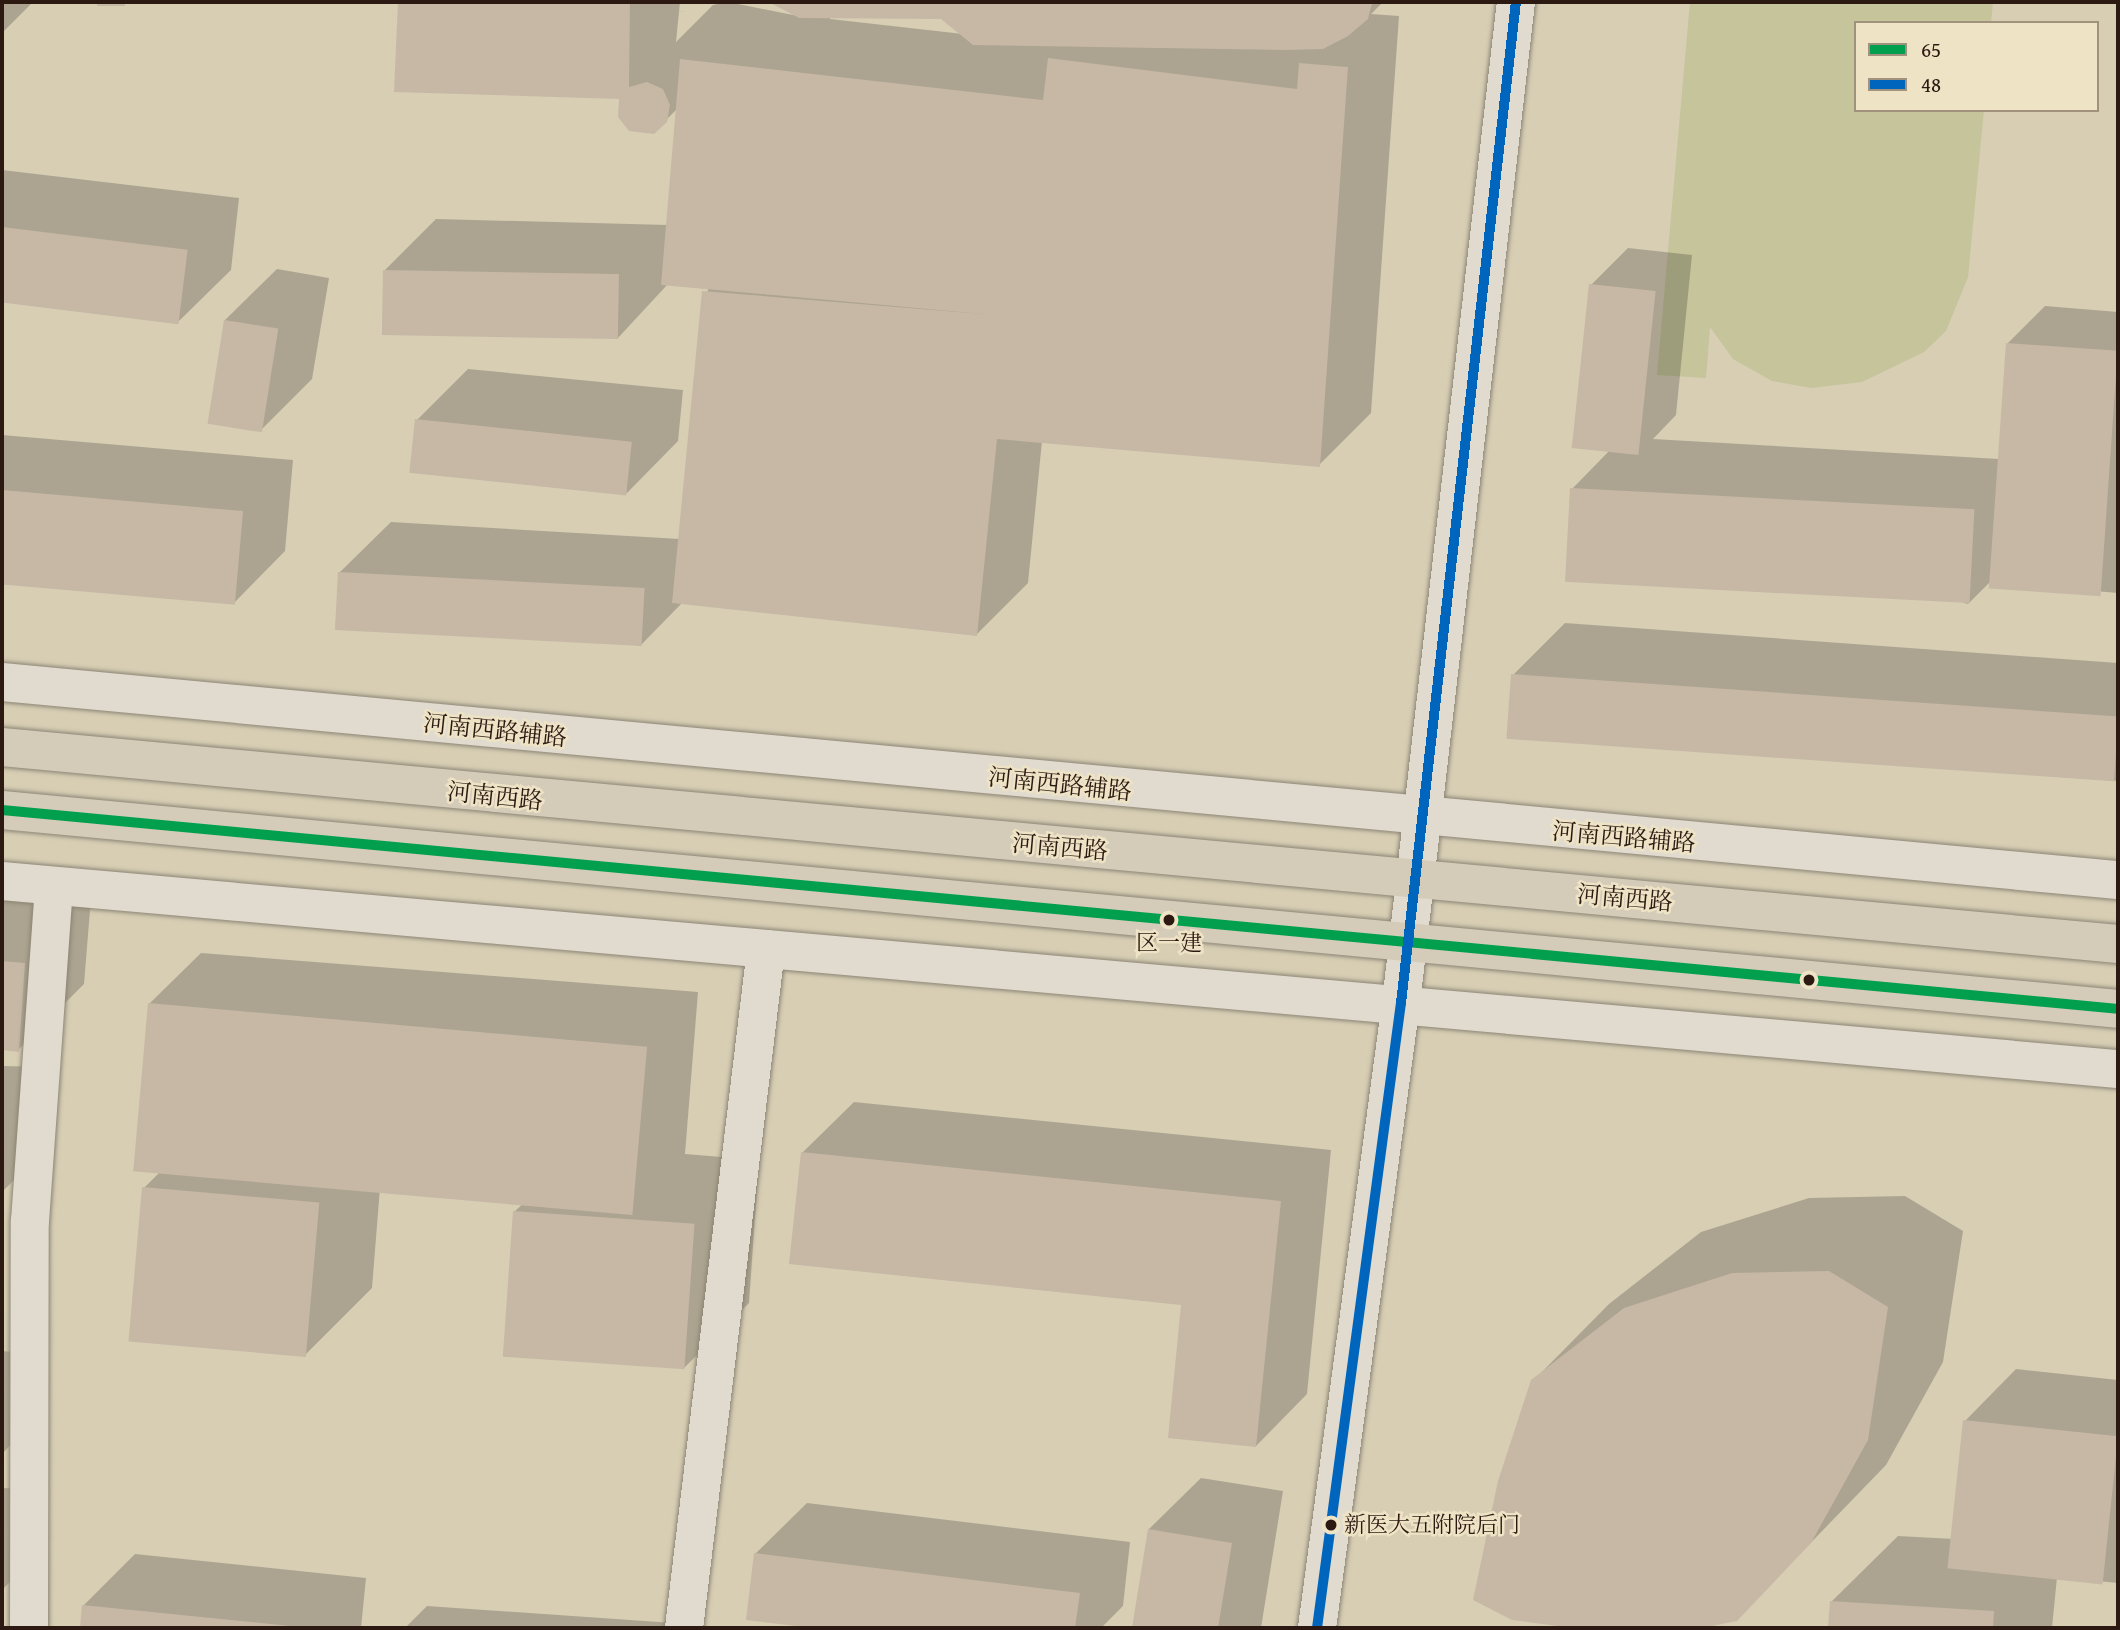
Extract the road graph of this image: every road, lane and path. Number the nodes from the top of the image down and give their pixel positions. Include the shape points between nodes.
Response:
1 (1516, 2) edge
2 (2, 682) edge
3 (2, 747) edge
4 (2, 810) edge
5 (1419, 819) junction
6 (1413, 879) junction
7 (2118, 880) edge
8 (2, 881) edge
9 (54, 887) junction
10 (1409, 941) junction
11 (2118, 944) edge
12 (765, 949) junction
13 (1401, 1003) junction
14 (2118, 1009) edge
15 (2118, 1069) edge
16 (29, 1628) edge
17 (684, 1628) edge
18 (1317, 1628) edge

1 - 5 street
2 - 5 street, 河南西路辅路
3 - 6 main road, 河南西路
4 - 10 main road
5 - 6 street
5 - 7 street, 河南西路辅路
6 - 10 street
6 - 11 main road, 河南西路
8 - 9 street
9 - 12 street
9 - 16 street via 30,1221
10 - 13 street
10 - 14 main road
12 - 13 street
12 - 17 street
13 - 15 street
13 - 18 street

